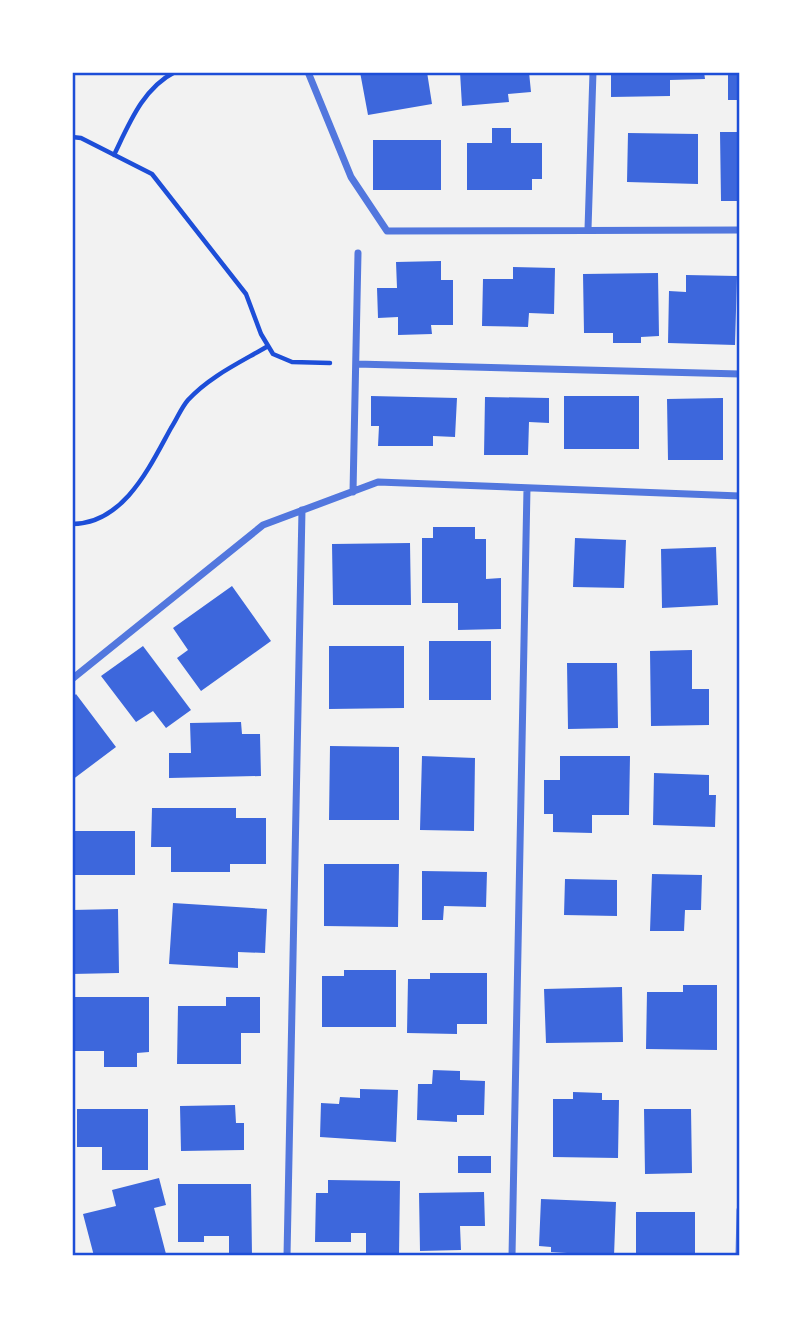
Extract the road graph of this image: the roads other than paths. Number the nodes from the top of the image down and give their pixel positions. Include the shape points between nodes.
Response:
1 (308, 72) edge
2 (593, 72) edge
3 (587, 229) junction
4 (740, 230) edge
5 (358, 253) dead end
6 (356, 364) junction
7 (740, 374) edge
8 (527, 488) junction
9 (353, 492) junction
10 (740, 496) edge
11 (302, 510) junction
12 (72, 679) edge
13 (740, 1210) edge
14 (287, 1256) edge
15 (512, 1256) edge
16 (739, 1256) edge

1 - 3 street via 351,177 387,231
2 - 3 street
3 - 4 street
5 - 6 street
6 - 7 street
6 - 9 street
8 - 9 street via 378,482
8 - 10 street
8 - 15 street
9 - 11 street
11 - 12 street via 263,525
11 - 14 street
13 - 16 street

